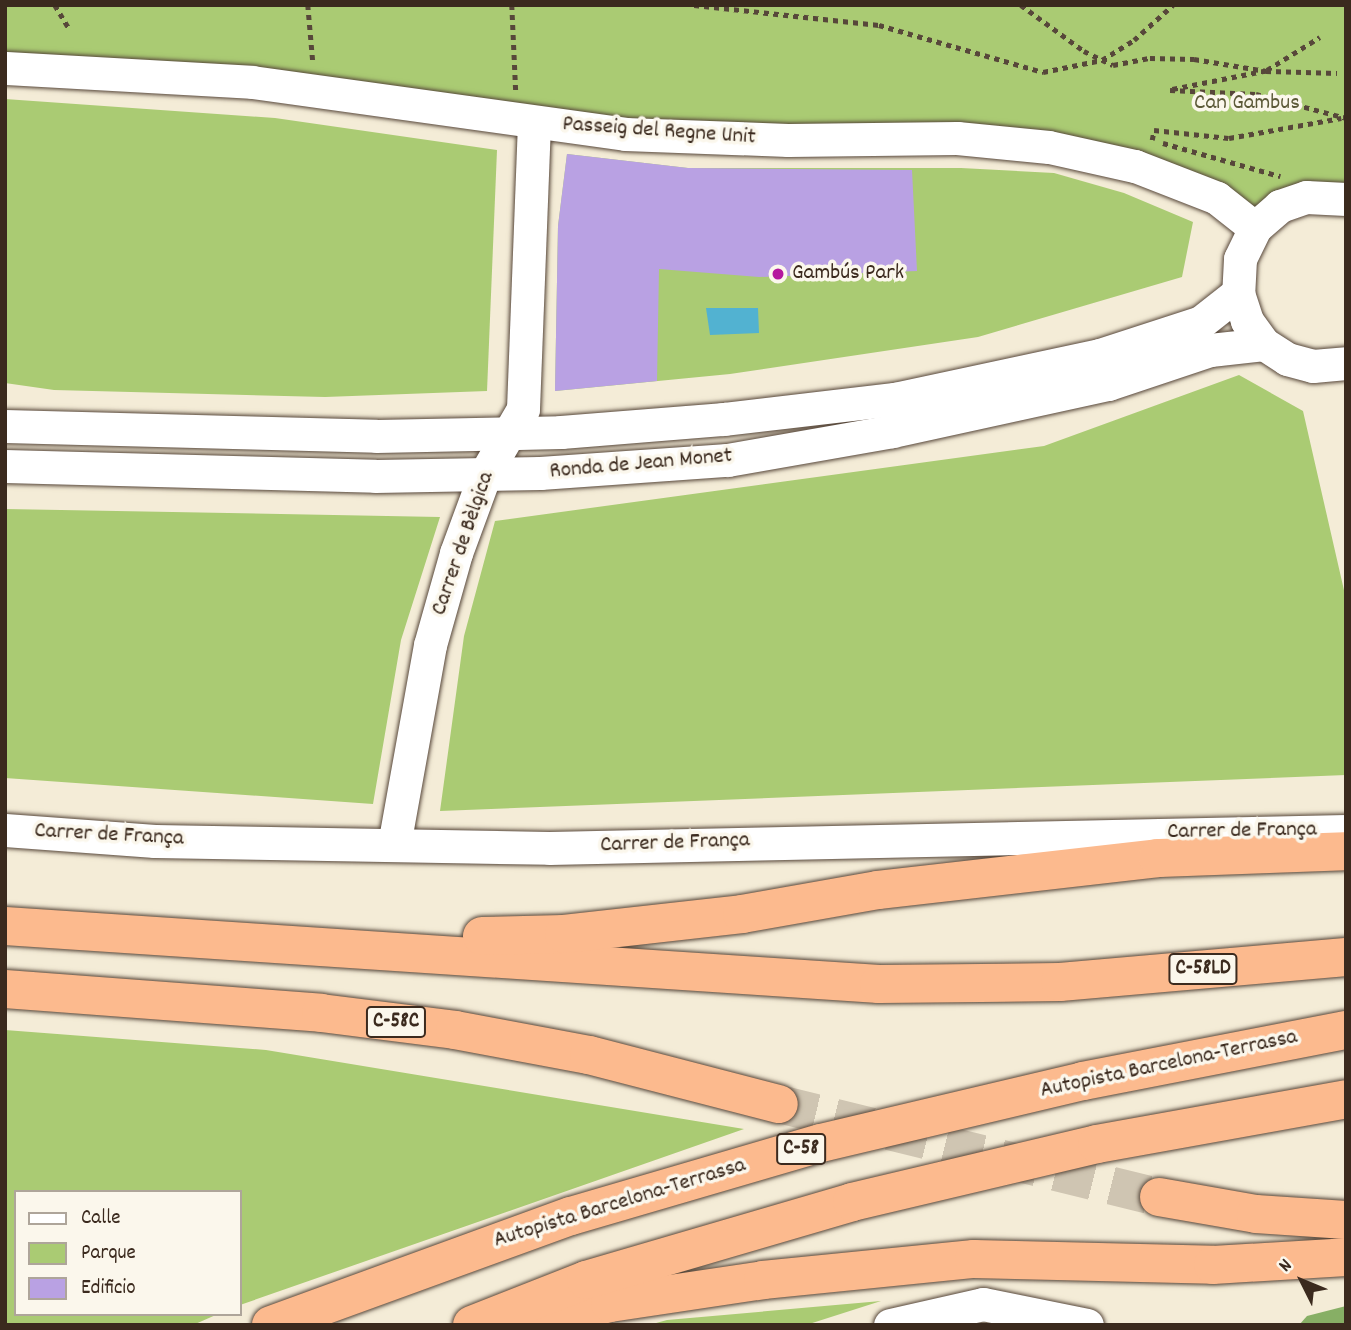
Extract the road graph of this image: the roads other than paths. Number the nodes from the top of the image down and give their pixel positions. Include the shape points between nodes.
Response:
1 (5, 68) edge
2 (525, 111) junction
3 (1346, 198) edge
4 (1255, 228) junction
5 (1238, 293) junction
6 (1265, 344) junction
7 (1344, 372) edge
8 (5, 426) edge
9 (509, 433) junction
10 (5, 466) edge
11 (485, 474) junction
12 (5, 830) edge
13 (1346, 831) edge
14 (394, 845) junction
15 (1346, 851) edge
16 (5, 926) edge
17 (298, 943) junction
18 (1346, 957) edge
19 (5, 989) edge
20 (1346, 1030) edge
21 (1346, 1098) edge
22 (779, 1104) tunnel mouth
23 (1159, 1197) tunnel mouth
24 (1346, 1220) edge
25 (1346, 1257) edge
26 (271, 1325) edge
27 (472, 1325) edge
28 (522, 1325) edge
29 (890, 1325) edge
30 (1087, 1325) edge

1 - 2 street, Passeig del Regne Unit via 252,82
2 - 4 street, Passeig del Regne Unit via 625,134 788,140 957,138 1049,147 1135,166 1217,198
2 - 9 street, Carrer de Bèlgica via 523,409
3 - 4 street via 1306,197 1280,206
4 - 5 street via 1240,259
5 - 6 street via 1247,321
5 - 9 street, Ronda de Jean Monet via 1201,322 1100,355 895,399 724,419
6 - 7 street via 1300,363
6 - 11 street, Ronda de Jean Monet via 1210,350 1108,384 906,428 728,460
8 - 9 street, Ronda de Jean Monet via 179,434
9 - 11 street, Carrer de Bèlgica
10 - 11 street, Ronda de Jean Monet via 178,474
11 - 14 street, Carrer de Bèlgica via 430,645
12 - 14 street, Carrer de França via 155,841
13 - 14 street, Carrer de França via 549,848
15 - 17 highway via 1158,858 565,934
16 - 17 highway
17 - 18 highway, C-58LD via 879,984 1060,982
19 - 22 highway, C-58C via 321,1013 444,1028 589,1055
20 - 26 highway, Autopista Barcelona-Terrassa / C-58 via 1083,1081 821,1143 571,1216
21 - 27 highway via 1097,1144 852,1202 586,1280
23 - 24 highway via 1256,1214
25 - 28 highway via 1213,1265 974,1259 763,1280 610,1303
29 - 30 street via 983,1304

